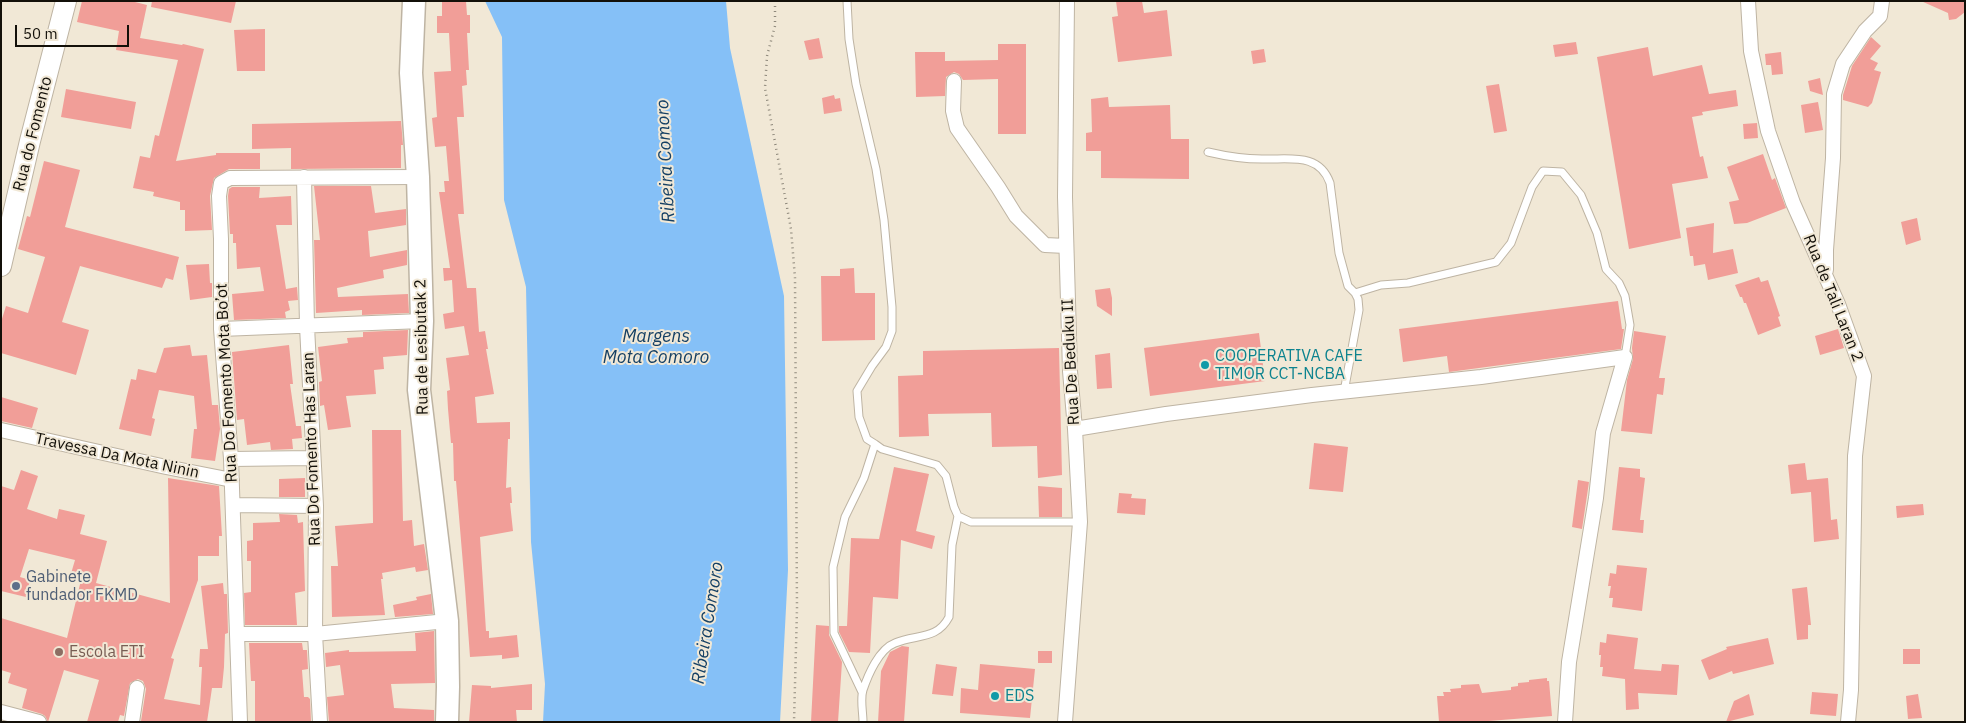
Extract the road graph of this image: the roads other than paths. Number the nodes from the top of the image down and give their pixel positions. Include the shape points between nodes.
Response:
1 (66, 1) edge
2 (414, 1) edge
3 (847, 1) edge
4 (1067, 1) edge
5 (1748, 1) edge
6 (1882, 1) edge
7 (954, 81) dead end
8 (1208, 152) dead end
9 (304, 177) junction
10 (418, 177) junction
11 (1066, 246) junction
12 (1, 266) edge
13 (1826, 276) junction
14 (1355, 293) junction
15 (422, 321) junction
16 (307, 326) junction
17 (221, 329) junction
18 (1625, 357) junction
19 (1344, 392) junction
20 (1075, 429) junction
21 (1, 430) edge
22 (875, 444) junction
23 (313, 458) junction
24 (231, 460) junction
25 (232, 480) junction
26 (233, 505) junction
27 (316, 506) junction
28 (958, 516) junction
29 (1080, 522) junction
30 (447, 621) junction
31 (237, 634) junction
32 (315, 634) junction
33 (137, 688) dead end
34 (862, 692) junction
35 (1, 712) edge
36 (38, 722) edge
37 (132, 722) edge
38 (240, 722) edge
39 (320, 722) edge
40 (447, 722) edge
41 (863, 722) edge
42 (1065, 722) edge
43 (1565, 722) edge
44 (1848, 722) edge

1 - 12 street, Rua do Fomento
2 - 10 main road, Rua de Lesibutak 2 via 411,73
3 - 22 lane via 856,84 884,220 892,307 892,331 886,347 857,391 859,417 867,439
4 - 11 street, Rua De Beduku II
5 - 13 street, Rua de Tali Laran 2 via 1752,51 1768,131 1793,202
6 - 13 street via 1880,16 1865,31 1843,64 1834,94
7 - 11 street via 953,111 957,128 1016,216 1045,245
8 - 14 lane via 1248,158 1300,160 1321,167 1330,183 1342,266 1348,286
9 - 10 street, Rua Do Fomento Mota Bo’ot
9 - 16 street, Rua Do Fomento Has Laran
9 - 17 street, Rua Do Fomento Mota Bo’ot via 230,178 221,183
10 - 15 main road, Rua de Lesibutak 2
11 - 20 street, Rua De Beduku II
13 - 44 street, Rua de Tali Laran 2 via 1864,376 1855,456
14 - 18 lane via 1496,262 1510,243 1532,187 1543,171 1562,172 1581,195 1597,233 1606,269 1619,283 1625,296 1630,324
14 - 19 lane via 1359,310
15 - 16 street
15 - 30 main road, Rua de Lesibutak 2 via 419,390
16 - 17 street
16 - 23 street, Rua Do Fomento Has Laran
17 - 24 street, Rua Do Fomento Mota Bo’ot
18 - 19 street
18 - 43 street via 1603,433 1596,498 1569,662
19 - 20 street
20 - 29 street, Rua De Beduku II
21 - 25 street, Travessa Da Mota Ninin
22 - 28 lane via 882,449 938,465 946,476
22 - 34 lane via 864,478 845,518 834,567 834,633
23 - 24 street
23 - 27 street, Rua Do Fomento Has Laran
24 - 25 street, Rua Do Fomento Mota Bo’ot
25 - 26 street, Rua Do Fomento Mota Bo’ot
26 - 27 street
26 - 31 street, Rua Do Fomento Mota Bo’ot
27 - 32 street, Rua Do Fomento Has Laran
28 - 29 lane via 971,522
28 - 34 lane via 952,545 949,617 937,632 892,644 875,663
29 - 42 street, Rua De Beduku II
30 - 32 street
30 - 40 main road, Rua de Lesibutak 2
31 - 32 street
31 - 38 street, Rua Do Fomento Mota Bo’ot
32 - 39 street, Rua Do Fomento Has Laran
33 - 37 street
34 - 41 lane
35 - 36 street

